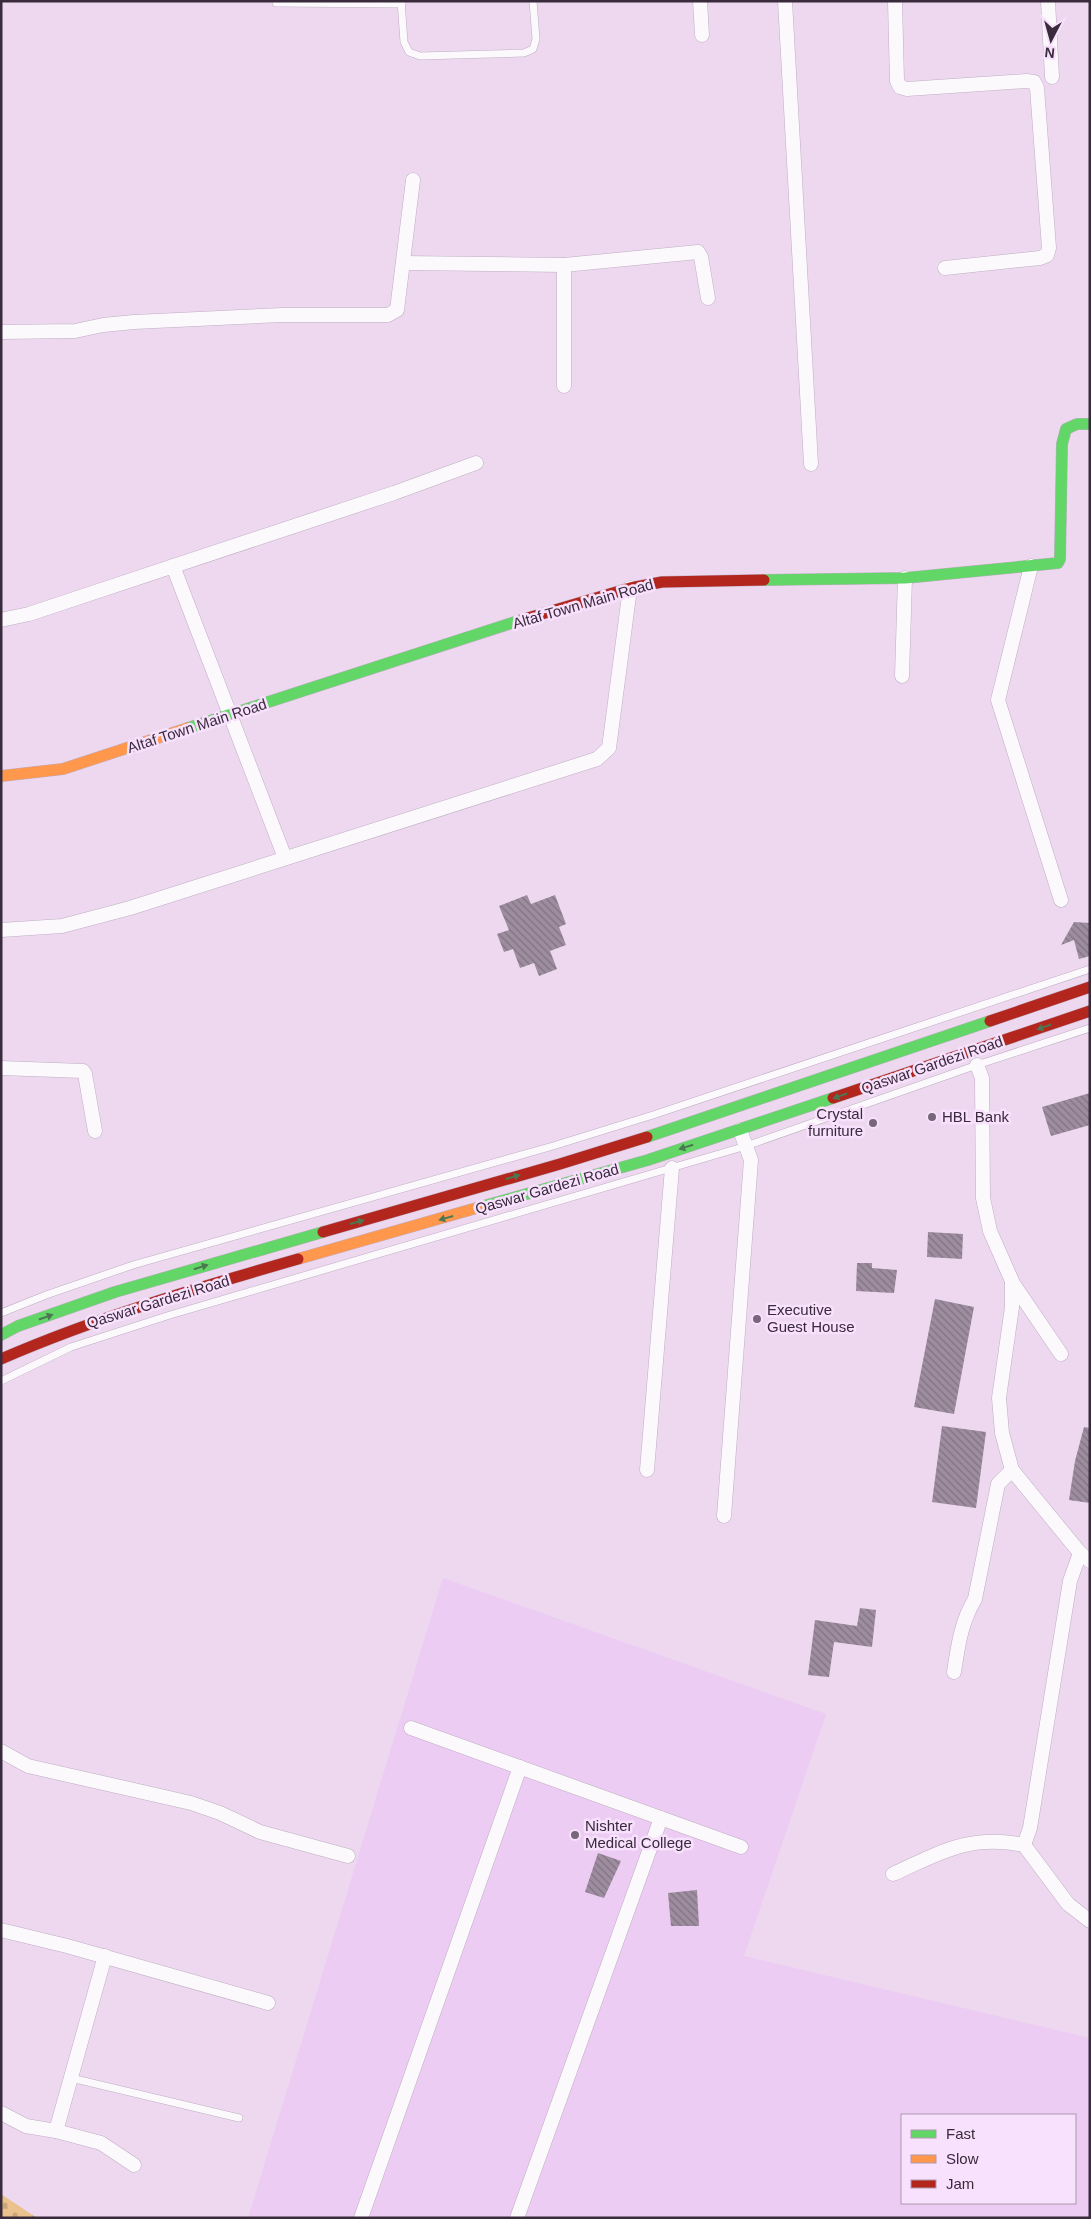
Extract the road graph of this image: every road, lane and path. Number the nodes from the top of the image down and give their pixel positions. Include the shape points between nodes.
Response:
1 (533, 1) edge
2 (700, 1) edge
3 (785, 1) edge
4 (895, 1) edge
5 (1048, 1) edge
6 (276, 3) dead end
7 (401, 3) edge
8 (702, 35) dead end
9 (1052, 77) dead end
10 (413, 180) dead end
11 (403, 263) junction
12 (564, 265) junction
13 (945, 268) dead end
14 (708, 298) dead end
15 (1, 332) edge
16 (564, 386) dead end
17 (1090, 424) edge
18 (476, 463) dead end
19 (811, 464) dead end
20 (173, 566) junction
21 (1031, 566) junction
22 (905, 578) junction
23 (630, 588) junction
24 (1, 620) edge
25 (902, 676) dead end
26 (230, 716) junction
27 (1, 776) edge
28 (284, 858) junction
29 (1061, 900) dead end
30 (1, 930) edge
31 (1090, 969) edge
32 (1090, 987) edge
33 (1090, 1011) edge
34 (1090, 1028) edge
35 (944, 1061) junction
36 (977, 1065) junction
37 (1, 1068) edge
38 (949, 1076) junction
39 (692, 1102) junction
40 (700, 1120) junction
41 (740, 1130) junction
42 (95, 1131) dead end
43 (553, 1146) junction
44 (746, 1146) junction
45 (560, 1164) junction
46 (672, 1168) junction
47 (1012, 1281) junction
48 (1, 1313) edge
49 (1, 1335) edge
50 (1061, 1354) dead end
51 (1, 1359) edge
52 (1, 1381) edge
53 (647, 1470) dead end
54 (1012, 1470) junction
55 (724, 1516) dead end
56 (1085, 1557) edge
57 (954, 1672) dead end
58 (411, 1728) dead end
59 (1, 1751) edge
60 (520, 1767) junction
61 (662, 1818) junction
62 (1024, 1845) junction
63 (741, 1847) dead end
64 (348, 1856) dead end
65 (893, 1874) dead end
66 (1090, 1921) edge
67 (1, 1930) edge
68 (104, 1956) junction
69 (268, 2003) dead end
70 (71, 2078) junction
71 (1, 2113) edge
72 (239, 2118) dead end
73 (56, 2131) junction
74 (134, 2165) dead end
75 (361, 2218) edge
76 (517, 2218) edge

1 - 7 lane via 536,39 533,49 524,53 420,56 409,52 404,42
2 - 8 street
3 - 19 street
4 - 13 street via 897,81 900,87 906,90 1026,81 1034,82 1037,88 1047,255
5 - 9 street
6 - 7 lane
10 - 11 street
11 - 12 street
11 - 15 street via 397,310 388,315 282,315 134,322 75,331
12 - 14 street via 698,252
12 - 16 street
17 - 21 main road, Altaf Town Main Road via 1077,424 1066,429 1062,444 1060,559 1054,564
18 - 20 street
20 - 24 street via 29,614
20 - 26 street
21 - 22 main road, Altaf Town Main Road
21 - 29 street via 998,700
22 - 23 main road, Altaf Town Main Road via 662,582
22 - 25 street
23 - 26 main road, Altaf Town Main Road via 556,609
23 - 28 street via 609,748 603,755
26 - 27 main road, Altaf Town Main Road via 63,769
26 - 28 street
28 - 30 street via 130,908 62,926
31 - 39 lane
32 - 40 main road
33 -> 35 main road, Qaswar Gardezi Road
34 - 36 lane
35 - 38 lane
35 -> 41 main road, Qaswar Gardezi Road
36 - 38 lane
36 - 47 street via 982,1078 983,1198 990,1231
37 - 42 street via 82,1071
38 - 44 lane
39 - 40 lane
39 - 43 lane
40 - 45 main road
41 - 44 street
41 -> 51 main road, Qaswar Gardezi Road via 639,1163 168,1296 61,1332
43 - 45 lane
43 - 48 lane via 133,1265
44 - 46 lane
44 - 55 street via 751,1160
49 -> 45 main road via 115,1292
46 - 52 lane via 170,1315 71,1347
46 - 53 street
47 - 50 street
47 - 54 street via 1012,1307 999,1398 1002,1433
54 - 56 street
54 - 57 street via 998,1484 975,1599 961,1628
56 - 62 street via 1070,1581 1030,1828
58 - 60 street
59 - 64 street via 28,1766 191,1803 260,1832
60 - 61 street
60 - 75 street
61 - 63 street
61 - 76 street
62 - 65 street via 980,1841 949,1848
62 - 66 street via 1068,1904
67 - 68 street
68 - 69 street
68 - 70 street
70 - 72 lane
70 - 73 street
71 - 73 street via 26,2126
73 - 74 street via 101,2143

